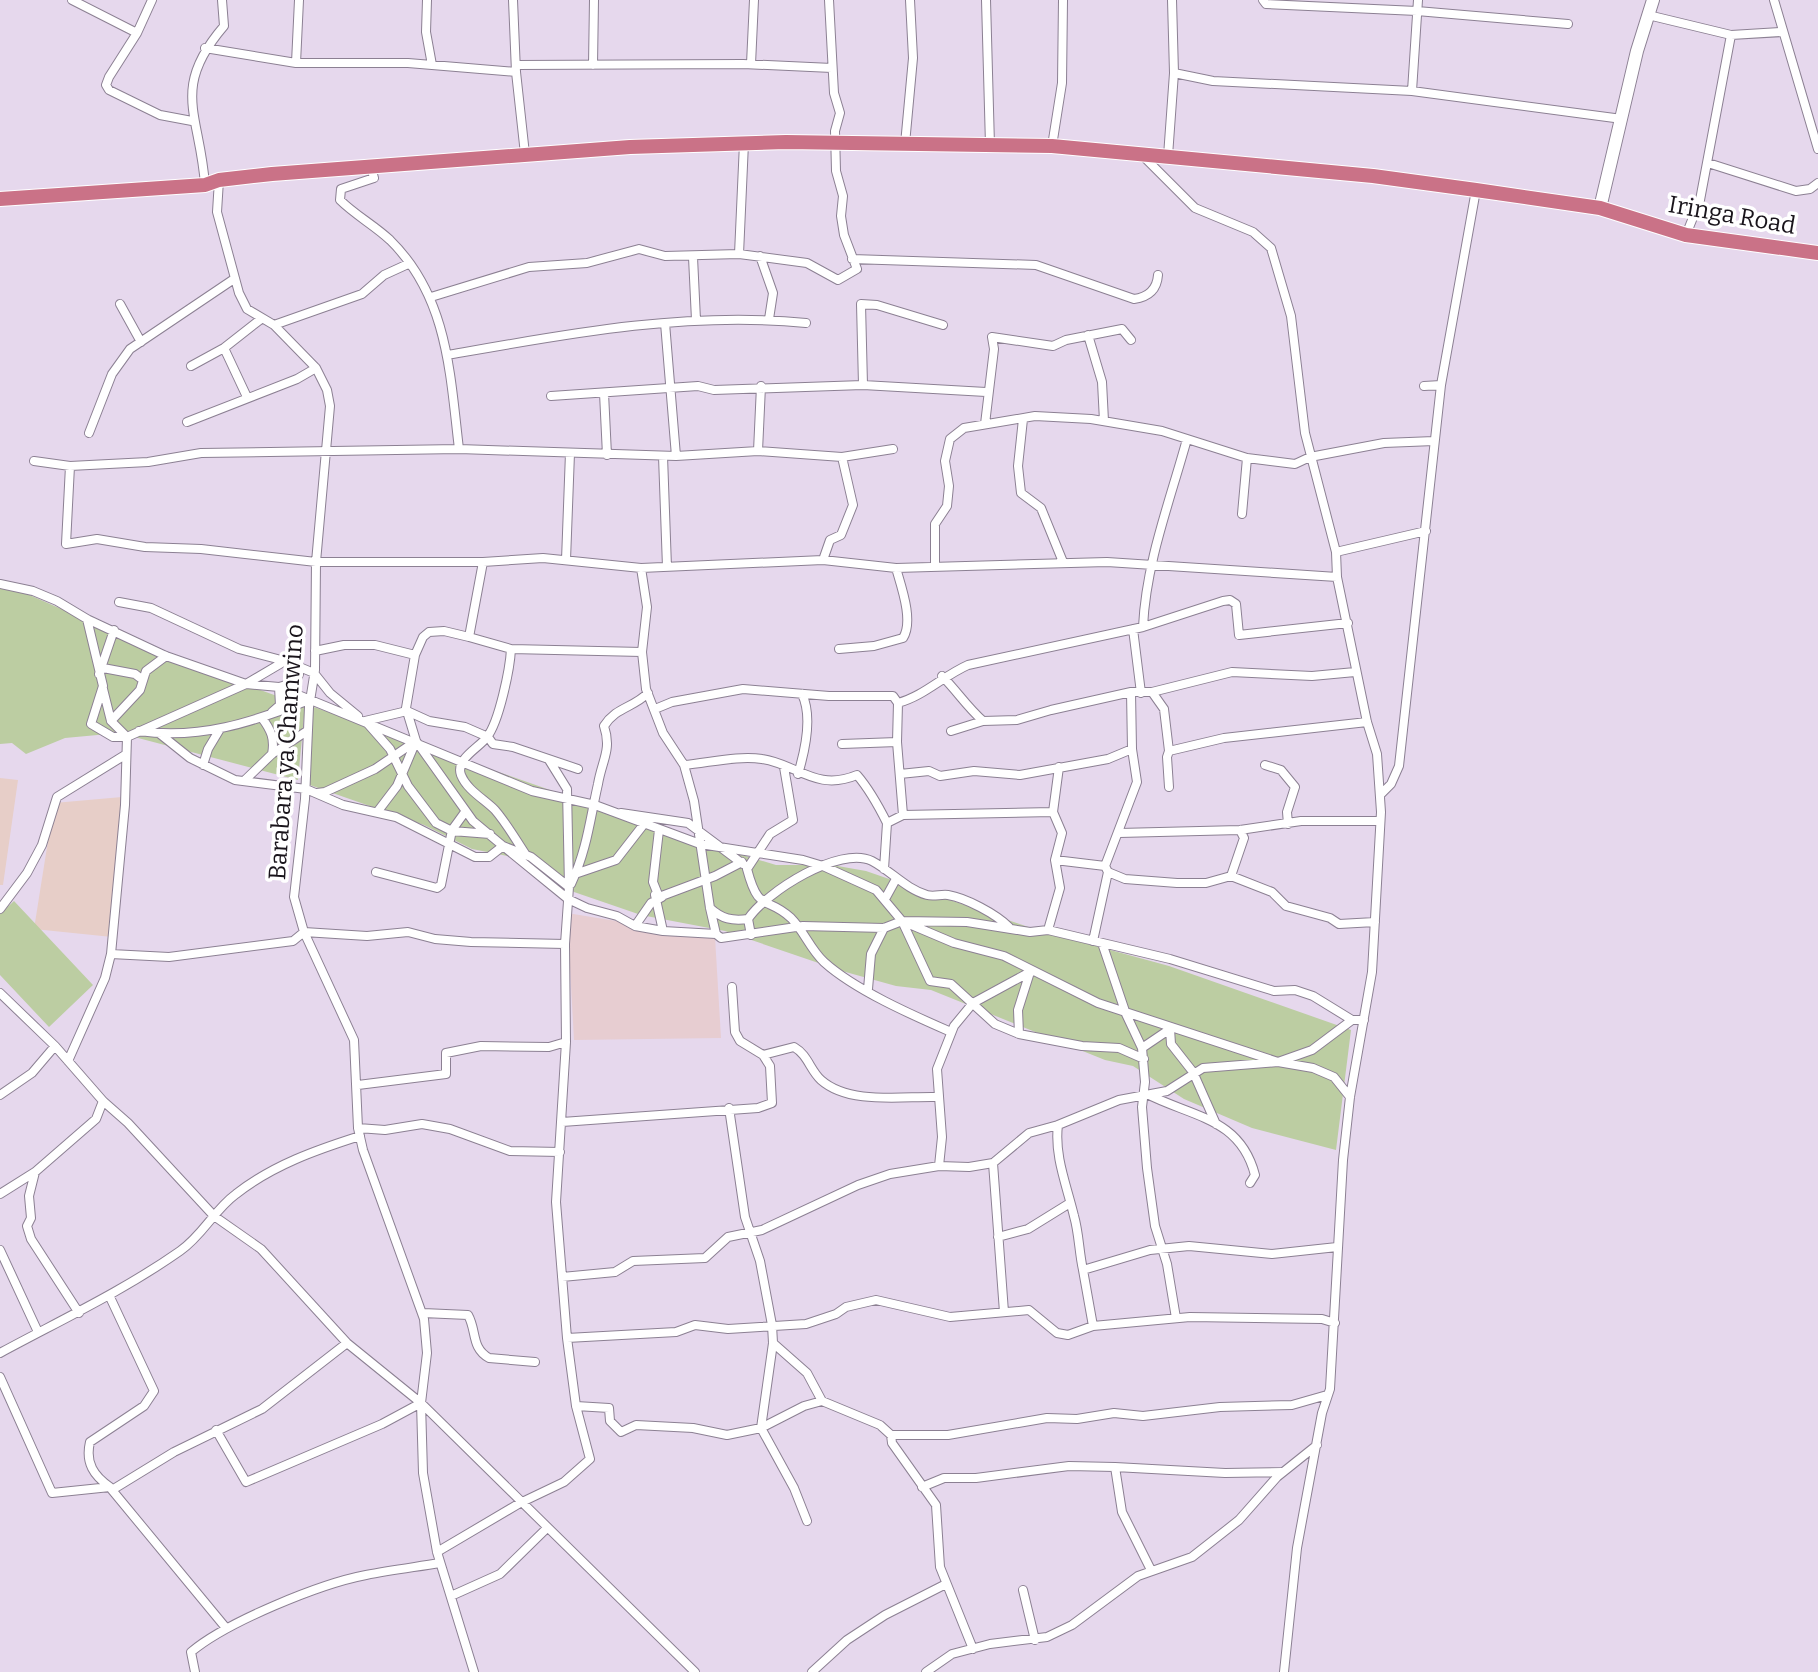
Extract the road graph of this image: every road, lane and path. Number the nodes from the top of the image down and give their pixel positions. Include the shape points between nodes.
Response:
1 (72, 0) edge
2 (152, 0) edge
3 (222, 0) edge
4 (299, 0) edge
5 (427, 0) edge
6 (513, 0) edge
7 (594, 0) edge
8 (754, 0) edge
9 (829, 0) edge
10 (910, 0) edge
11 (986, 0) edge
12 (1063, 0) edge
13 (1172, 0) edge
14 (1263, 0) edge
15 (1336, 0) edge
16 (1418, 0) edge
17 (1653, 0) edge
18 (1774, 0) edge
19 (1343, 9) junction
20 (1417, 11) junction
21 (1648, 15) junction
22 (1568, 24) dead end
23 (1782, 32) junction
24 (137, 33) junction
25 (1731, 35) junction
26 (205, 48) junction
27 (296, 63) junction
28 (751, 64) junction
29 (432, 65) junction
30 (593, 65) junction
31 (832, 68) junction
32 (516, 69) junction
33 (1174, 73) junction
34 (1412, 91) junction
35 (1622, 119) junction
36 (192, 121) junction
37 (744, 143) junction
38 (837, 143) junction
39 (905, 144) junction
40 (990, 145) junction
41 (1052, 146) junction
42 (1818, 149) edge
43 (524, 154) junction
44 (1141, 154) junction
45 (1168, 156) junction
46 (1708, 163) junction
47 (371, 167) junction
48 (212, 182) junction
49 (1818, 183) edge
50 (1476, 190) junction
51 (0, 199) edge
52 (1600, 208) junction
53 (1686, 235) junction
54 (1818, 253) edge
55 (739, 254) junction
56 (760, 256) junction
57 (693, 257) junction
58 (852, 259) junction
59 (408, 264) junction
60 (1158, 275) dead end
61 (234, 279) junction
62 (432, 297) junction
63 (120, 304) dead end
64 (261, 319) junction
65 (769, 319) junction
66 (696, 320) junction
67 (665, 323) junction
68 (806, 323) dead end
69 (274, 325) junction
70 (943, 325) dead end
71 (1088, 335) junction
72 (1131, 340) dead end
73 (141, 342) junction
74 (223, 348) junction
75 (448, 355) junction
76 (191, 366) dead end
77 (316, 368) junction
78 (863, 385) junction
79 (761, 386) junction
80 (1424, 386) dead end
81 (1441, 386) junction
82 (670, 390) junction
83 (986, 392) junction
84 (604, 393) junction
85 (551, 396) dead end
86 (247, 397) junction
87 (1023, 419) junction
88 (1104, 421) junction
89 (187, 422) dead end
90 (985, 424) junction
91 (89, 433) dead end
92 (1187, 439) junction
93 (1434, 441) junction
94 (459, 449) junction
95 (893, 449) dead end
96 (758, 451) junction
97 (570, 453) junction
98 (327, 454) junction
99 (607, 455) junction
100 (663, 456) junction
101 (676, 456) junction
102 (842, 457) junction
103 (1310, 457) junction
104 (1247, 458) junction
105 (34, 461) dead end
106 (70, 466) junction
107 (1242, 514) dead end
108 (1426, 531) junction
109 (1336, 552) junction
110 (565, 560) junction
111 (823, 560) junction
112 (316, 562) junction
113 (483, 562) junction
114 (1063, 562) junction
115 (935, 565) junction
116 (1151, 566) junction
117 (667, 567) junction
118 (641, 568) junction
119 (896, 568) junction
120 (1337, 577) junction
121 (0, 584) edge
122 (119, 602) dead end
123 (87, 619) junction
124 (1348, 623) junction
125 (1143, 627) junction
126 (1133, 629) junction
127 (114, 631) junction
128 (469, 637) junction
129 (511, 649) junction
130 (839, 649) dead end
131 (315, 650) junction
132 (642, 652) junction
133 (415, 655) junction
134 (166, 656) junction
135 (285, 661) junction
136 (296, 665) junction
137 (101, 671) junction
138 (1356, 672) junction
139 (314, 673) junction
140 (943, 676) junction
141 (143, 680) junction
142 (246, 684) junction
143 (103, 686) junction
144 (279, 687) junction
145 (1131, 692) junction
146 (1152, 692) junction
147 (1141, 693) junction
148 (648, 694) junction
149 (802, 694) junction
150 (309, 700) junction
151 (898, 703) junction
152 (654, 709) junction
153 (407, 711) junction
154 (172, 716) junction
155 (266, 717) junction
156 (111, 721) junction
157 (365, 721) junction
158 (429, 721) junction
159 (983, 721) junction
160 (1367, 722) junction
161 (220, 729) junction
162 (412, 729) junction
163 (138, 731) junction
164 (307, 731) junction
165 (951, 731) dead end
166 (160, 734) junction
167 (175, 734) junction
168 (399, 734) junction
169 (127, 737) junction
170 (488, 737) junction
171 (415, 741) junction
172 (897, 743) junction
173 (842, 744) dead end
174 (1132, 749) junction
175 (1169, 751) junction
176 (272, 754) junction
177 (125, 755) junction
178 (394, 757) junction
179 (549, 760) junction
180 (462, 761) junction
181 (203, 765) junction
182 (684, 765) junction
183 (1265, 765) dead end
184 (784, 767) junction
185 (1059, 767) junction
186 (578, 769) dead end
187 (798, 774) junction
188 (900, 774) junction
189 (402, 776) junction
190 (245, 780) junction
191 (1169, 787) dead end
192 (306, 789) junction
193 (316, 793) junction
194 (1381, 794) junction
195 (567, 799) junction
196 (595, 805) junction
197 (378, 811) junction
198 (465, 812) junction
199 (616, 813) junction
200 (1053, 813) junction
201 (903, 815) junction
202 (1380, 821) junction
203 (887, 823) junction
204 (644, 824) junction
205 (1288, 824) junction
206 (698, 829) junction
207 (659, 830) junction
208 (1240, 830) junction
209 (452, 831) junction
210 (1119, 833) junction
211 (490, 834) junction
212 (700, 844) junction
213 (449, 845) junction
214 (503, 846) junction
215 (726, 849) junction
216 (757, 854) junction
217 (526, 855) junction
218 (1055, 860) junction
219 (744, 866) junction
220 (822, 866) junction
221 (884, 869) junction
222 (1106, 869) junction
223 (376, 872) dead end
224 (575, 874) junction
225 (1231, 876) junction
226 (704, 878) junction
227 (896, 879) junction
228 (569, 887) junction
229 (654, 889) junction
230 (665, 896) junction
231 (568, 899) junction
232 (885, 899) junction
233 (656, 900) junction
234 (762, 902) junction
235 (710, 908) junction
236 (0, 909) edge
237 (748, 919) junction
238 (902, 921) junction
239 (937, 922) junction
240 (1375, 922) junction
241 (635, 926) junction
242 (797, 927) junction
243 (1009, 927) junction
244 (884, 928) junction
245 (1048, 930) junction
246 (663, 931) junction
247 (304, 932) junction
248 (716, 934) junction
249 (751, 935) junction
250 (937, 935) junction
251 (1097, 942) junction
252 (565, 944) junction
253 (111, 954) junction
254 (1030, 972) junction
255 (732, 987) dead end
256 (869, 989) junction
257 (0, 993) edge
258 (973, 1003) junction
259 (1126, 1014) junction
260 (1352, 1020) junction
261 (1364, 1020) junction
262 (1170, 1029) junction
263 (951, 1032) junction
264 (1019, 1034) junction
265 (566, 1042) junction
266 (55, 1046) junction
267 (1142, 1048) junction
268 (763, 1055) junction
269 (1144, 1059) junction
270 (68, 1061) junction
271 (1278, 1062) junction
272 (1193, 1072) junction
273 (358, 1085) junction
274 (1145, 1093) junction
275 (0, 1095) edge
276 (937, 1097) junction
277 (1350, 1097) junction
278 (103, 1101) junction
279 (729, 1108) junction
280 (562, 1122) junction
281 (1216, 1124) junction
282 (1058, 1125) junction
283 (359, 1132) junction
284 (561, 1152) junction
285 (993, 1163) junction
286 (939, 1166) junction
287 (35, 1172) junction
288 (1250, 1182) dead end
289 (15, 1185) junction
290 (0, 1194) edge
291 (29, 1196) junction
292 (1070, 1203) junction
293 (214, 1216) junction
294 (749, 1233) junction
295 (998, 1237) junction
296 (1337, 1247) junction
297 (0, 1250) edge
298 (1161, 1250) junction
299 (1083, 1270) junction
300 (562, 1277) junction
301 (109, 1295) junction
302 (1004, 1312) junction
303 (79, 1313) junction
304 (423, 1313) junction
305 (1176, 1318) junction
306 (1335, 1323) junction
307 (772, 1325) junction
308 (1093, 1326) junction
309 (38, 1332) junction
310 (567, 1338) junction
311 (347, 1343) junction
312 (773, 1343) junction
313 (0, 1353) edge
314 (536, 1362) dead end
315 (0, 1377) edge
316 (1327, 1395) junction
317 (822, 1401) junction
318 (421, 1403) junction
319 (576, 1406) junction
320 (761, 1427) junction
321 (216, 1430) junction
322 (891, 1435) junction
323 (1317, 1445) junction
324 (1115, 1467) junction
325 (1283, 1472) junction
326 (922, 1487) junction
327 (111, 1488) junction
328 (520, 1503) junction
329 (807, 1521) dead end
330 (546, 1529) junction
331 (437, 1552) junction
332 (440, 1563) junction
333 (1151, 1570) junction
334 (946, 1584) junction
335 (1023, 1590) dead end
336 (451, 1597) junction
337 (226, 1628) junction
338 (1035, 1640) junction
339 (973, 1649) junction
340 (195, 1672) edge
341 (474, 1672) edge
342 (695, 1672) edge
343 (812, 1672) edge
344 (926, 1672) edge
345 (1284, 1672) edge

1 - 24 street
2 - 24 street
3 - 26 street, Barabara ya Chamwino via 224,26
4 - 27 street
5 - 29 street
6 - 32 street
7 - 30 street
8 - 28 street
9 - 31 street
10 - 39 street via 912,58
11 - 40 street
12 - 41 street via 1062,83
13 - 33 street
14 - 19 street via 1266,4
15 - 19 street
16 - 20 street
17 - 21 street
18 - 23 street
19 - 20 street
20 - 22 street
20 - 34 street
21 - 25 street
21 - 35 street
23 - 25 street
23 - 42 street
24 - 36 street via 108,77 109,90 160,115
25 - 46 street
26 - 27 street
26 - 36 street, Barabara ya Chamwino via 191,86
27 - 29 street
28 - 30 street
28 - 31 street
29 - 32 street
30 - 32 street
31 - 38 street via 840,113
32 - 43 street
33 - 34 street via 1213,81
33 - 45 street
34 - 35 street
35 - 52 street
36 - 48 street, Barabara ya Chamwino
37 - 38 highway, Iringa Road
37 - 43 highway, Iringa Road
37 - 55 street
38 - 39 highway, Iringa Road
38 - 58 street via 841,216
39 - 40 highway, Iringa Road
40 - 41 highway, Iringa Road
41 - 44 highway, Iringa Road
43 - 47 highway, Iringa Road
44 - 45 highway, Iringa Road
44 - 103 street via 1195,208 1253,232 1271,248 1291,316
45 - 50 highway, Iringa Road
46 - 49 street via 1796,191
46 - 53 street
47 - 48 highway, Iringa Road
47 - 59 street via 374,178 341,189 340,200 391,242
48 - 51 highway, Iringa Road
48 - 61 street, Barabara ya Chamwino
50 - 52 highway, Iringa Road
50 - 81 street
52 - 53 highway, Iringa Road
53 - 54 highway, Iringa Road
55 - 56 street
55 - 57 street
56 - 58 street via 807,263 838,280 857,269
56 - 65 street via 773,293
57 - 62 street via 639,249 587,262 529,267
57 - 66 street
58 - 60 street via 1036,265 1134,299 1156,288
59 - 62 street
59 - 69 street via 362,293
61 - 64 street, Barabara ya Chamwino via 247,309
61 - 73 street
62 - 75 street
63 - 73 street
64 - 69 street, Barabara ya Chamwino
64 - 74 street
65 - 66 street
65 - 68 street
66 - 67 street
67 - 75 street
67 - 82 street
69 - 77 street, Barabara ya Chamwino
70 - 78 street via 861,304
71 - 72 street via 1122,329
71 - 83 street via 1053,346 992,337 995,349
71 - 88 street via 1102,382
73 - 91 street via 112,374
74 - 76 street
74 - 86 street
75 - 94 street
77 - 86 street
77 - 98 street, Barabara ya Chamwino via 330,406
78 - 79 street
78 - 83 street
79 - 82 street
79 - 96 street
80 - 81 street
81 - 93 street
82 - 84 street
82 - 101 street
83 - 90 street
84 - 85 street
84 - 99 street
86 - 89 street
87 - 88 street
87 - 90 street
87 - 114 street via 1018,466 1021,493 1041,508
88 - 92 street
90 - 115 street via 964,428 950,439 945,461 947,506 935,524
92 - 104 street
92 - 116 street
93 - 103 street via 1384,443
93 - 108 street
94 - 97 street
94 - 98 street
95 - 102 street
96 - 101 street
96 - 102 street
97 - 99 street
97 - 110 street
98 - 106 street via 201,453 148,462
98 - 112 street, Barabara ya Chamwino
99 - 100 street
100 - 101 street
100 - 117 street
102 - 111 street via 851,491 851,514 841,535 830,540
103 - 104 street via 1295,464
103 - 109 street
104 - 107 street
105 - 106 street
106 - 112 street via 66,544 97,539
108 - 109 street
108 - 194 street via 1399,766
109 - 120 street
110 - 113 street
110 - 118 street
111 - 117 street
111 - 119 street
112 - 113 street
112 - 131 street, Barabara ya Chamwino
113 - 128 street
114 - 115 street
114 - 116 street
115 - 119 street
116 - 120 street
116 - 125 street
117 - 118 street
118 - 132 street via 647,607
119 - 130 street via 904,600 903,638
120 - 124 street
121 - 123 street via 33,591
122 - 135 street via 151,608 239,649
123 - 127 street
123 - 137 street
124 - 125 street via 1239,635 1236,604 1230,600
124 - 138 street
125 - 126 street
126 - 140 street via 968,665
126 - 147 street
127 - 134 street
127 - 137 street
128 - 129 street
128 - 133 street via 429,632
129 - 132 street
129 - 170 street via 510,667
131 - 133 street via 375,645
131 - 139 street, Barabara ya Chamwino
132 - 148 street
133 - 153 street
134 - 141 street via 146,671
134 - 142 street
135 - 136 street
135 - 142 street
136 - 139 street
136 - 144 street via 296,682
137 - 141 street via 135,674
137 - 143 street
138 - 146 street via 1312,676 1233,672
138 - 160 street
139 - 150 street, Barabara ya Chamwino
139 - 157 street via 330,693
140 - 151 street via 913,699
140 - 159 street
141 - 156 street via 140,690
142 - 144 street
142 - 154 street
143 - 156 street
143 - 169 street via 91,724 113,737
144 - 150 street
144 - 155 street via 280,705
145 - 147 street
145 - 159 street via 1017,720
145 - 174 street
146 - 147 street
146 - 175 street via 1164,709
148 - 152 street
148 - 196 street via 637,704 624,706 604,726 609,741
149 - 151 street via 893,696
149 - 152 street via 743,689
149 - 187 street via 806,749
150 - 155 street
150 - 157 street
150 - 164 street, Barabara ya Chamwino
151 - 172 street
152 - 182 street
153 - 157 street
153 - 158 street
153 - 162 street
154 - 163 street
154 - 167 street via 170,729
155 - 161 street
155 - 176 street via 274,743
156 - 169 street
157 - 168 street
157 - 178 street
158 - 162 street
158 - 170 street via 465,727
159 - 165 street
160 - 175 street via 1224,738
160 - 194 street via 1377,754
161 - 167 street
161 - 181 street
162 - 168 street
162 - 171 street
163 - 166 street
163 - 169 street
164 - 176 street
164 - 192 street, Barabara ya Chamwino
166 - 167 street
166 - 181 street
168 - 171 street
169 - 177 street
170 - 179 street via 492,744
170 - 180 street
171 - 178 street
171 - 180 street
171 - 189 street
171 - 198 street
172 - 173 street
172 - 188 street
174 - 185 street via 1108,759
174 - 210 street via 1137,782
175 - 191 street
176 - 190 street
177 - 236 street via 57,797 42,845
177 - 253 street via 125,805
178 - 189 street
178 - 193 street
179 - 186 street
179 - 195 street via 564,782
180 - 195 street via 532,791
180 - 217 street via 462,778 496,812
181 - 190 street via 234,780
182 - 184 street via 762,758
182 - 206 street
183 - 205 street via 1281,770 1295,787
184 - 187 street
184 - 216 street via 793,820 770,834
185 - 188 street via 1020,775 974,771 940,776 929,771
185 - 200 street
187 - 203 street via 814,780 857,775 871,790
188 - 201 street
189 - 197 street
189 - 209 street via 436,823
190 - 192 street
192 - 193 street
192 - 247 street, Barabara ya Chamwino via 294,897
193 - 197 street
194 - 202 street
195 - 196 street
195 - 228 street
196 - 199 street
196 - 224 street
197 - 213 street
198 - 209 street
198 - 211 street
199 - 204 street
199 - 206 street via 688,823
200 - 201 street
200 - 218 street via 1062,833
201 - 203 street
202 - 205 street
202 - 240 street
203 - 221 street
204 - 207 street
204 - 224 street via 616,860
205 - 208 street
206 - 212 street
206 - 215 street
207 - 212 street
207 - 229 street
208 - 210 street
208 - 225 street via 1244,838
209 - 211 street
209 - 213 street
210 - 222 street
211 - 214 street
212 - 215 street
212 - 226 street
213 - 214 street via 475,857 489,857
213 - 223 street via 437,888
214 - 217 street
214 - 231 street
215 - 216 street
215 - 219 street
216 - 219 street
216 - 220 street
217 - 228 street
218 - 222 street
218 - 245 street via 1060,888
219 - 226 street
219 - 234 street
220 - 221 street via 860,858
220 - 232 street via 876,890
220 - 234 street
221 - 227 street
222 - 225 street via 1125,879 1177,883 1206,883
222 - 251 street
224 - 228 street
225 - 240 street via 1272,892 1286,906 1339,924
226 - 230 street
226 - 235 street
227 - 232 street
227 - 243 street via 927,895 947,895 995,914
228 - 231 street
229 - 230 street
229 - 233 street
230 - 233 street
231 - 241 street
231 - 252 street
232 - 238 street
233 - 241 street
233 - 246 street
234 - 237 street
234 - 242 street via 791,918
235 - 237 street via 724,918
235 - 248 street
237 - 249 street
238 - 239 street
238 - 244 street
238 - 250 street
238 - 258 street via 930,981 951,984
239 - 243 street
239 - 250 street via 933,927
240 - 261 street
241 - 246 street
242 - 244 street
242 - 249 street
242 - 256 street via 821,959
243 - 245 street
244 - 256 street via 871,954
245 - 251 street
246 - 248 street
247 - 252 street via 367,936 408,932 471,942
247 - 253 street via 293,941 169,957
247 - 273 street, Barabara ya Chamwino via 354,1040
248 - 249 street via 726,939
250 - 254 street via 1004,956
251 - 259 street
251 - 260 street via 1274,991 1295,990
252 - 265 street
253 - 270 street
254 - 258 street
254 - 259 street
254 - 264 street via 1018,1010
255 - 268 street via 735,1032 740,1041
256 - 263 street
257 - 266 street
258 - 263 street
258 - 264 street via 995,1024
259 - 262 street
259 - 267 street
260 - 261 street
260 - 271 street via 1312,1049
261 - 277 street
262 - 267 street
262 - 271 street
262 - 272 street via 1177,1056
263 - 276 street via 937,1069
264 - 269 street via 1119,1048
265 - 273 street via 549,1047 481,1046 446,1053 446,1074
265 - 280 street
266 - 270 street
266 - 275 street via 32,1073
267 - 269 street
268 - 276 street via 794,1047 822,1081 848,1094
268 - 279 street via 770,1066 772,1103
269 - 274 street
270 - 278 street
271 - 272 street via 1214,1066
271 - 277 street via 1323,1071
272 - 274 street via 1175,1087
272 - 281 street
273 - 283 street, Barabara ya Chamwino
274 - 281 street
274 - 282 street
274 - 298 street via 1147,1168
276 - 286 street via 942,1136
277 - 296 street
278 - 287 street via 96,1119
278 - 293 street
279 - 280 street
279 - 294 street
280 - 284 street
281 - 288 street via 1241,1140 1255,1175
282 - 285 street via 1029,1133
282 - 292 street
283 - 284 street via 422,1124 510,1151
283 - 293 street via 301,1155 236,1193
283 - 304 street, Barabara ya Chamwino
284 - 300 street via 556,1202
285 - 286 street
285 - 295 street
286 - 294 street via 858,1185
287 - 289 street
287 - 291 street
289 - 290 street
289 - 291 street
291 - 303 street via 31,1239
292 - 295 street via 1028,1229
292 - 299 street
293 - 301 street via 182,1250
293 - 311 street via 261,1249
294 - 300 street via 728,1237 705,1258 633,1261 614,1272
294 - 307 street via 760,1261
295 - 302 street
296 - 298 street via 1272,1254 1189,1246
296 - 306 street
297 - 309 street
298 - 299 street via 1131,1254
298 - 305 street
299 - 308 street
300 - 310 street
301 - 303 street
301 - 327 street via 154,1391 145,1406 90,1442 90,1464 96,1478
302 - 307 street via 950,1317 876,1300 806,1324
302 - 308 street via 1029,1310 1057,1333 1068,1335
303 - 309 street
304 - 314 street via 468,1315 476,1348 482,1354
304 - 318 street, Barabara ya Chamwino via 427,1353
305 - 306 street via 1267,1317
305 - 308 street
306 - 316 street
307 - 310 street via 728,1329 695,1325 676,1332
307 - 312 street
309 - 313 street
310 - 319 street
311 - 318 street
311 - 321 street via 262,1409
312 - 317 street via 807,1373
312 - 320 street
315 - 327 street via 52,1493
316 - 322 street via 1292,1405 1047,1418 948,1435
316 - 323 street
317 - 320 street
317 - 322 street via 880,1425
318 - 321 street via 246,1482
318 - 328 street
318 - 331 street, Barabara ya Chamwino via 423,1474
319 - 320 street via 609,1408 610,1422 621,1432 636,1425 727,1435
319 - 328 street via 590,1454 588,1463 564,1482
320 - 329 street
321 - 327 street
322 - 326 street
323 - 325 street
323 - 345 street via 1294,1570
324 - 325 street
324 - 326 street via 1069,1466 944,1478
324 - 333 street via 1122,1511
325 - 333 street via 1239,1520 1192,1557
326 - 334 street via 936,1505 940,1567
327 - 337 street
328 - 330 street
328 - 331 street
330 - 336 street via 500,1574
330 - 342 street
331 - 332 street, Barabara ya Chamwino
332 - 336 street, Barabara ya Chamwino
332 - 337 street via 364,1575
333 - 338 street via 1118,1588 1072,1625
334 - 339 street
334 - 343 street via 885,1615
335 - 338 street
336 - 341 street, Barabara ya Chamwino
337 - 340 street via 191,1652
338 - 339 street
339 - 344 street via 951,1654

